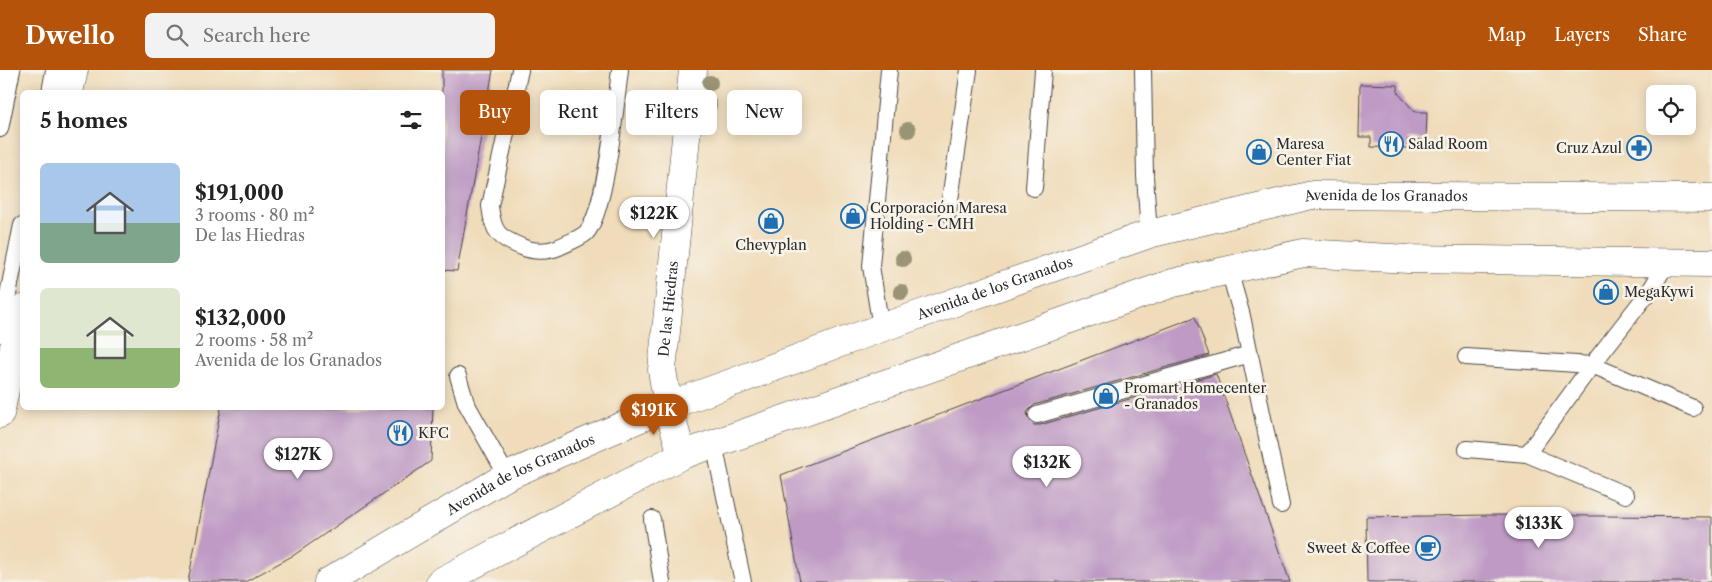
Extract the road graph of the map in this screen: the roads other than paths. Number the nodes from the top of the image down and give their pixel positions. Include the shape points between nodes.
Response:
1 (2, 70) edge
2 (12, 70) edge
3 (54, 70) edge
4 (74, 70) edge
5 (520, 70) edge
6 (620, 70) edge
7 (693, 70) edge
8 (889, 70) edge
9 (969, 70) edge
10 (1043, 70) edge
11 (1144, 70) edge
12 (0, 79) edge
13 (50, 90) edge
14 (69, 90) edge
15 (0, 129) edge
16 (1034, 188) dead end
17 (1712, 198) edge
18 (948, 213) dead end
19 (1149, 234) junction
20 (20, 235) edge
21 (1711, 257) edge
22 (1666, 263) junction
23 (1229, 270) junction
24 (20, 319) edge
25 (881, 328) junction
26 (0, 334) edge
27 (1250, 354) junction
28 (1466, 356) dead end
29 (1592, 365) junction
30 (458, 376) dead end
31 (668, 406) junction
32 (1693, 408) dead end
33 (0, 414) edge
34 (1036, 415) dead end
35 (714, 444) junction
36 (1467, 449) dead end
37 (1527, 454) junction
38 (682, 455) junction
39 (507, 476) junction
40 (1626, 495) dead end
41 (1282, 505) dead end
42 (652, 518) dead end
43 (328, 582) edge
44 (440, 582) edge
45 (662, 582) edge
46 (743, 582) edge

1 - 12 main road
2 - 15 lane
3 - 13 lane
4 - 14 main road
5 - 6 lane via 490,206 492,225 504,240 528,250 551,250 568,243 586,233 595,217 609,152
7 - 31 main road, De las Hiedras via 662,370
8 - 25 lane via 871,266
9 - 18 lane
10 - 16 lane
11 - 19 lane
17 - 19 main road, Avenida de los Granados via 1312,195
19 - 25 main road, Avenida de los Granados
20 - 26 lane
21 - 22 main road
22 - 23 main road via 1408,259 1303,252
22 - 29 lane via 1651,289
23 - 27 lane
23 - 35 main road via 1173,283
24 - 33 main road
25 - 31 main road, Avenida de los Granados
27 - 34 lane
27 - 41 lane
28 - 29 lane
29 - 32 lane
29 - 37 lane
30 - 39 lane via 466,402
31 - 38 main road, De las Hiedras
31 - 39 main road, Avenida de los Granados
35 - 38 main road
35 - 46 lane
36 - 37 lane
37 - 40 lane
38 - 44 main road
39 - 43 main road, Avenida de los Granados
42 - 45 lane

